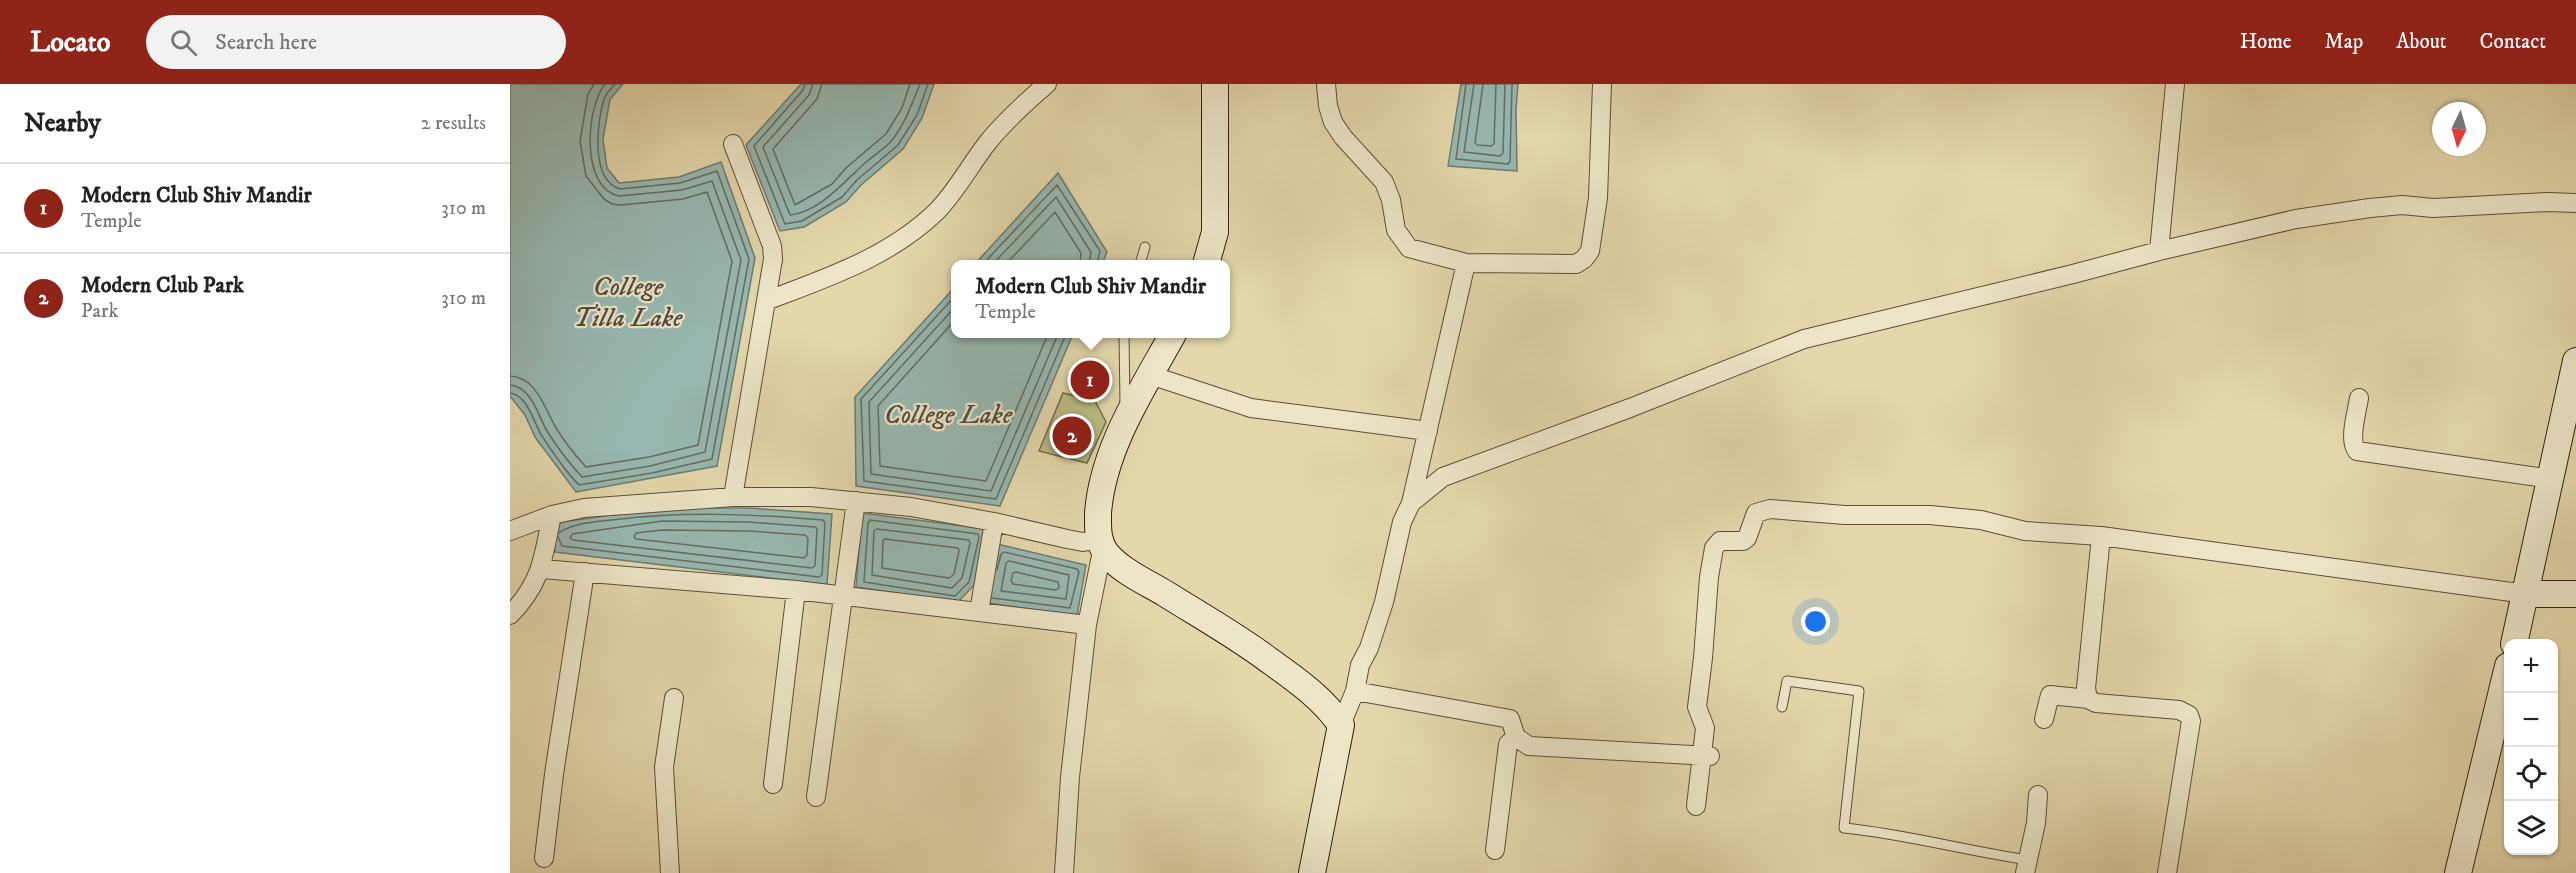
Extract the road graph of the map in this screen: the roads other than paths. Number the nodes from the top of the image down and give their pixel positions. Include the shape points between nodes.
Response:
1 (1047, 84) edge
2 (1215, 84) edge
3 (1326, 84) edge
4 (1602, 84) edge
5 (2175, 84) edge
6 (733, 144) dead end
7 (2576, 203) edge
8 (1145, 247) dead end
9 (2159, 251) junction
10 (1141, 260) edge
11 (1207, 260) edge
12 (1466, 263) junction
13 (766, 301) junction
14 (1124, 338) edge
15 (1170, 338) edge
16 (2576, 361) edge
17 (1150, 375) junction
18 (2359, 399) dead end
19 (1126, 422) junction
20 (1428, 431) junction
21 (2551, 479) junction
22 (733, 496) junction
23 (856, 501) junction
24 (1411, 503) junction
25 (552, 514) junction
26 (994, 522) junction
27 (510, 531) edge
28 (2101, 536) junction
29 (1101, 543) junction
30 (542, 569) junction
31 (585, 572) junction
32 (796, 590) junction
33 (2526, 594) junction
34 (2576, 594) edge
35 (845, 596) junction
36 (981, 605) junction
37 (510, 615) edge
38 (1087, 625) junction
39 (2515, 639) edge
40 (2504, 683) edge
41 (1355, 691) junction
42 (674, 698) dead end
43 (2088, 699) junction
44 (1782, 707) dead end
45 (2044, 719) dead end
46 (1341, 724) junction
47 (1516, 737) junction
48 (1706, 756) junction
49 (773, 784) dead end
50 (2038, 795) dead end
51 (816, 797) dead end
52 (1696, 806) dead end
53 (1495, 850) dead end
54 (544, 858) dead end
55 (2027, 866) edge
56 (670, 873) edge
57 (1064, 873) edge
58 (1312, 873) edge
59 (2167, 873) edge
60 (2458, 873) edge

1 - 13 street via 988,142 938,211 913,233 841,273
2 - 11 main road via 1215,232
3 - 12 street via 1333,122 1384,182 1396,230 1404,244
4 - 12 street via 1599,198 1590,251 1584,259 1576,264
5 - 9 street
6 - 13 street via 772,246
7 - 9 street via 2370,208 2296,219
8 - 10 lane
9 - 24 street via 1804,339 1451,473
12 - 20 street
13 - 22 street
14 - 19 lane
15 - 17 main road
16 - 21 main road
17 - 19 main road
17 - 20 street via 1251,408
18 - 21 street via 2353,445 2357,451
19 - 29 main road via 1106,466 1101,488
20 - 24 street
21 - 33 main road
22 - 23 street
22 - 25 street
23 - 26 street
23 - 35 street
24 - 41 street via 1402,522 1384,602 1360,665
25 - 27 street
25 - 30 street
26 - 29 street via 1067,540
26 - 36 street
28 - 33 street
28 - 43 street
28 - 48 street via 2025,531 1981,520 1930,514 1833,514 1770,509 1756,513 1747,538 1720,541 1714,548 1697,707 1705,728
29 - 38 street
29 - 46 main road via 1106,553 1128,571 1244,641 1294,678
30 - 31 street
30 - 37 street
31 - 32 street
31 - 54 street
32 - 35 street
32 - 49 street
33 - 34 main road
33 - 39 main road
35 - 36 street
35 - 51 street
36 - 38 street
38 - 57 street
40 - 60 main road
41 - 46 street
41 - 47 street via 1510,719
42 - 56 street via 664,766
43 - 45 street via 2050,695
43 - 59 street via 2096,703 2179,710 2189,715 2191,728
44 - 55 lane via 1787,681 1859,691 1844,828 1882,831
46 - 58 main road
47 - 48 street via 1529,746
47 - 53 street via 1508,744
48 - 52 street
50 - 55 street

